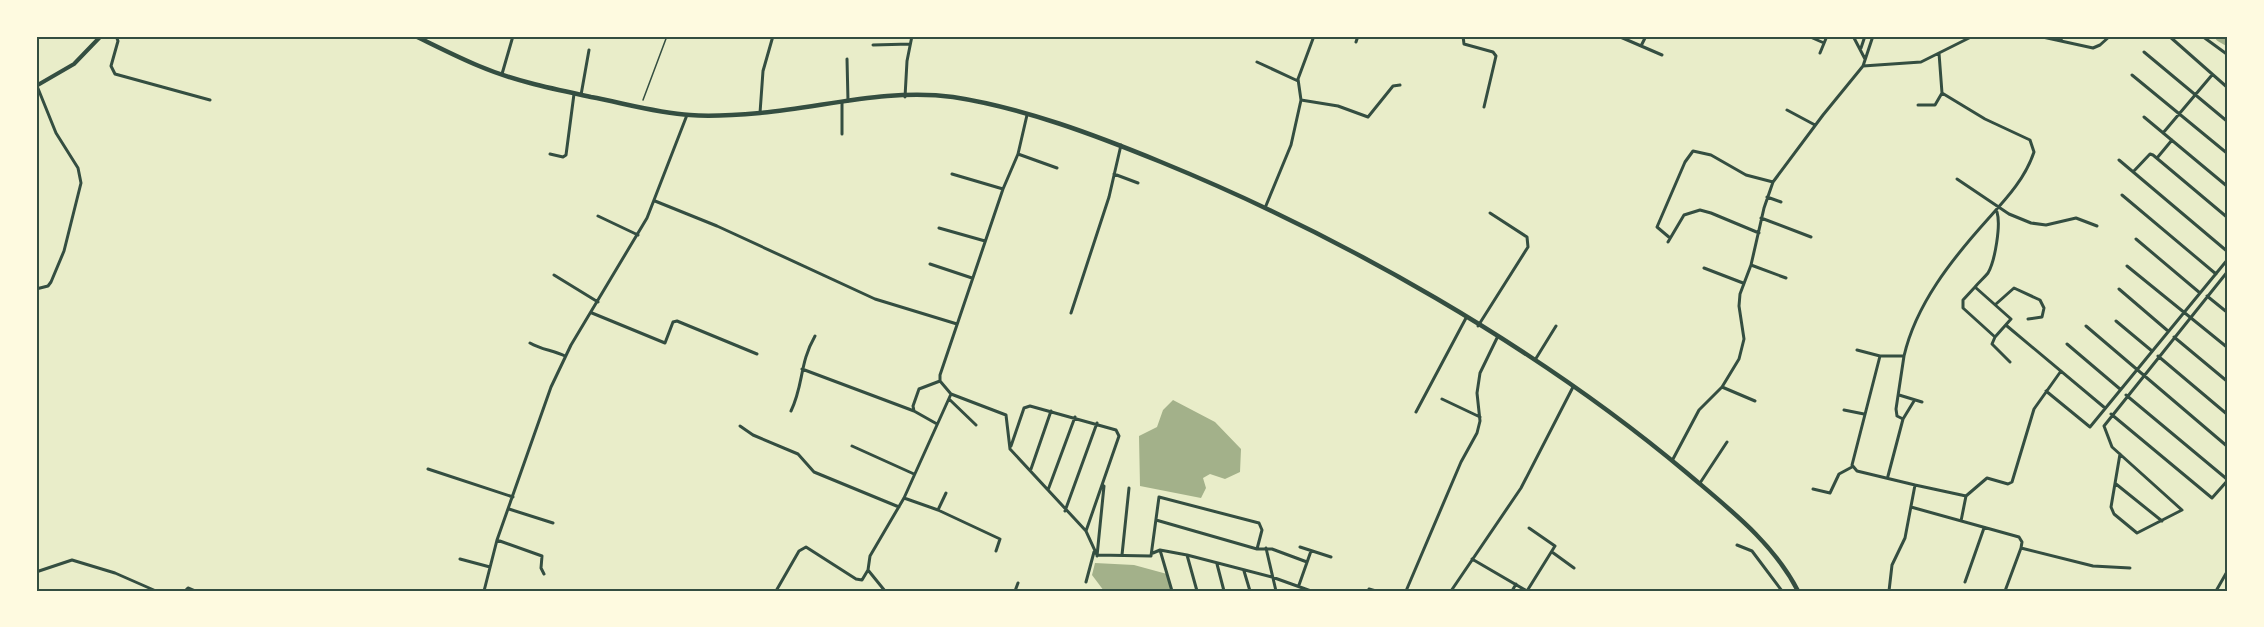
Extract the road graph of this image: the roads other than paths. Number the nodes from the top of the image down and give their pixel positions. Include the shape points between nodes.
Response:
1 (101, 36) edge
2 (116, 36) edge
3 (416, 36) edge
4 (513, 36) edge
5 (668, 36) edge
6 (772, 36) edge
7 (912, 36) edge
8 (1314, 36) edge
9 (1358, 36) edge
10 (1463, 36) edge
11 (1618, 36) edge
12 (1646, 36) edge
13 (1808, 36) edge
14 (1827, 36) edge
15 (1853, 36) edge
16 (1865, 36) edge
17 (1873, 36) edge
18 (1974, 36) edge
19 (2038, 36) edge
20 (2058, 36) edge
21 (2110, 36) edge
22 (2169, 36) edge
23 (2202, 36) edge
24 (2062, 41) junction
25 (1356, 42) dead end
26 (1824, 43) junction
27 (910, 44) junction
28 (873, 45) dead end
29 (1641, 46) junction
30 (1861, 48) junction
31 (589, 50) dead end
32 (2144, 52) dead end
33 (1820, 53) dead end
34 (1940, 53) junction
35 (2228, 55) edge
36 (1662, 56) dead end
37 (848, 59) dead end
38 (1866, 60) junction
39 (1257, 62) dead end
40 (1863, 66) junction
41 (502, 74) junction
42 (2132, 75) dead end
43 (2212, 75) junction
44 (1298, 81) junction
45 (1400, 85) dead end
46 (37, 86) edge
47 (2228, 88) edge
48 (1942, 93) junction
49 (574, 94) junction
50 (581, 95) junction
51 (2196, 95) junction
52 (905, 97) junction
53 (210, 100) dead end
54 (643, 100) dead end
55 (1301, 100) junction
56 (845, 101) junction
57 (1918, 105) dead end
58 (1484, 107) dead end
59 (1787, 110) dead end
60 (760, 113) junction
61 (2179, 114) junction
62 (687, 115) junction
63 (1027, 115) junction
64 (2144, 117) dead end
65 (2228, 122) edge
66 (1815, 125) junction
67 (2163, 133) junction
68 (842, 134) dead end
69 (2172, 140) junction
70 (1121, 145) junction
71 (550, 154) dead end
72 (1018, 154) junction
73 (2228, 154) edge
74 (2157, 158) junction
75 (2119, 160) dead end
76 (1057, 168) dead end
77 (2133, 172) junction
78 (952, 174) dead end
79 (1114, 174) junction
80 (1957, 179) dead end
81 (1773, 182) junction
82 (1138, 183) dead end
83 (2228, 186) edge
84 (1003, 189) junction
85 (2122, 195) dead end
86 (1767, 197) junction
87 (656, 201) junction
88 (1781, 202) dead end
89 (2001, 206) junction
90 (1265, 208) junction
91 (1996, 212) junction
92 (1490, 213) dead end
93 (598, 216) dead end
94 (1761, 218) junction
95 (2228, 218) edge
96 (2097, 226) dead end
97 (939, 228) dead end
98 (1758, 233) junction
99 (638, 235) junction
100 (1670, 237) junction
101 (1811, 237) dead end
102 (2136, 239) dead end
103 (985, 241) junction
104 (1668, 242) dead end
105 (2228, 252) edge
106 (2228, 259) edge
107 (930, 264) dead end
108 (1751, 265) junction
109 (2127, 266) dead end
110 (1704, 268) dead end
111 (2228, 271) edge
112 (2216, 274) junction
113 (554, 275) dead end
114 (2223, 277) junction
115 (972, 278) junction
116 (1786, 278) dead end
117 (2228, 282) edge
118 (1743, 283) junction
119 (1975, 287) junction
120 (36, 289) edge
121 (2119, 289) dead end
122 (2200, 293) junction
123 (2207, 296) junction
124 (598, 302) junction
125 (1996, 304) junction
126 (592, 312) junction
127 (2184, 312) junction
128 (2228, 313) edge
129 (1071, 314) dead end
130 (1466, 318) junction
131 (2190, 318) junction
132 (2028, 319) dead end
133 (2116, 321) dead end
134 (957, 324) junction
135 (1478, 326) junction
136 (1556, 326) dead end
137 (2007, 326) junction
138 (2086, 326) dead end
139 (2168, 331) junction
140 (815, 336) dead end
141 (2174, 336) junction
142 (1995, 337) junction
143 (1497, 338) junction
144 (530, 343) dead end
145 (2067, 344) dead end
146 (2228, 348) edge
147 (1857, 350) dead end
148 (2152, 351) junction
149 (757, 354) dead end
150 (565, 356) junction
151 (1880, 356) junction
152 (1904, 356) junction
153 (2158, 356) junction
154 (1535, 360) junction
155 (2010, 362) dead end
156 (802, 369) junction
157 (2061, 371) junction
158 (2136, 371) junction
159 (2142, 376) junction
160 (940, 381) junction
161 (2228, 382) edge
162 (1573, 386) junction
163 (1722, 387) junction
164 (2120, 389) junction
165 (2046, 391) junction
166 (951, 394) junction
167 (1899, 395) junction
168 (2126, 395) junction
169 (949, 399) junction
170 (1442, 399) dead end
171 (1915, 400) junction
172 (1755, 401) dead end
173 (1922, 402) dead end
174 (2105, 408) junction
175 (1844, 410) dead end
176 (791, 411) dead end
177 (914, 411) junction
178 (1052, 411) junction
179 (1416, 412) dead end
180 (1864, 414) junction
181 (2111, 414) junction
182 (2228, 415) edge
183 (1075, 417) junction
184 (1480, 417) junction
185 (1903, 419) junction
186 (1097, 423) junction
187 (937, 424) junction
188 (976, 425) dead end
189 (740, 426) dead end
190 (1727, 441) dead end
191 (852, 446) dead end
192 (2228, 447) edge
193 (1010, 449) junction
194 (2120, 454) junction
195 (1673, 459) junction
196 (1852, 467) junction
197 (428, 469) dead end
198 (1030, 469) junction
199 (914, 474) junction
200 (1888, 477) junction
201 (1105, 479) junction
202 (1700, 483) junction
203 (2116, 484) junction
204 (1915, 485) junction
205 (1130, 488) dead end
206 (1813, 489) dead end
207 (1048, 490) junction
208 (946, 493) dead end
209 (1966, 496) junction
210 (513, 497) junction
211 (904, 498) junction
212 (899, 507) junction
213 (1911, 507) junction
214 (509, 509) junction
215 (938, 510) junction
216 (1065, 511) junction
217 (1156, 520) junction
218 (1961, 521) junction
219 (2162, 521) junction
220 (553, 523) dead end
221 (1529, 528) dead end
222 (1984, 528) junction
223 (1086, 531) junction
224 (497, 540) junction
225 (1737, 545) dead end
226 (1300, 547) dead end
227 (2021, 548) junction
228 (1160, 549) junction
229 (1257, 549) junction
230 (1266, 549) junction
231 (1311, 550) junction
232 (996, 551) dead end
233 (1095, 551) junction
234 (1551, 552) junction
235 (1152, 554) junction
236 (1122, 555) junction
237 (1187, 555) junction
238 (1097, 556) junction
239 (1331, 557) dead end
240 (460, 559) dead end
241 (1472, 559) junction
242 (1307, 562) junction
243 (1217, 564) junction
244 (490, 567) junction
245 (1574, 568) dead end
246 (2130, 568) dead end
247 (868, 570) junction
248 (2228, 570) edge
249 (1244, 571) junction
250 (36, 572) edge
251 (544, 574) dead end
252 (1272, 577) junction
253 (1086, 582) dead end
254 (1965, 582) dead end
255 (1018, 584) dead end
256 (1516, 584) junction
257 (1299, 585) junction
258 (1369, 589) dead end
259 (156, 591) edge
260 (185, 591) edge
261 (195, 591) edge
262 (484, 591) edge
263 (776, 591) edge
264 (885, 591) edge
265 (1015, 591) edge
266 (1172, 591) edge
267 (1197, 591) edge
268 (1224, 591) edge
269 (1250, 591) edge
270 (1276, 591) edge
271 (1310, 591) edge
272 (1376, 591) edge
273 (1406, 591) edge
274 (1451, 591) edge
275 (1512, 591) edge
276 (1527, 591) edge
277 (1782, 591) edge
278 (1798, 591) edge
279 (1889, 591) edge
280 (2005, 591) edge
281 (2216, 591) edge

1 - 46 street via 74,64
2 - 53 street via 111,66 115,74
3 - 41 main road
4 - 41 street
5 - 54 lane
6 - 60 street via 763,71
7 - 27 street
8 - 44 street
9 - 25 street
10 - 58 street via 1464,44 1496,56
11 - 29 street
12 - 29 street
13 - 26 street
14 - 26 street
15 - 30 street
16 - 30 street
17 - 38 street
18 - 34 street
19 - 24 street
20 - 24 street
21 - 24 street via 2093,48
22 - 43 street
23 - 35 street
26 - 33 street
27 - 28 street
27 - 52 street
29 - 36 street
30 - 38 street
31 - 50 street
32 - 51 street
34 - 40 street via 1909,64
34 - 48 street
37 - 56 street
38 - 40 street
39 - 44 street
40 - 66 street
41 - 49 main road
42 - 61 street
43 - 47 street
43 - 51 street
44 - 55 street
45 - 55 street via 1393,86 1368,117 1335,105
46 - 120 street via 56,133 78,168 81,190 51,282
48 - 57 street via 1935,105
48 - 89 street via 2033,144 2031,159
49 - 50 main road
49 - 71 street via 566,155
50 - 62 main road
51 - 61 street
51 - 65 street
52 - 56 main road
52 - 63 main road via 953,97
55 - 90 street via 1289,151
56 - 60 main road
56 - 68 street
59 - 66 street
60 - 62 main road
61 - 67 street
61 - 73 street
62 - 87 street
63 - 70 main road
63 - 72 street
64 - 67 street
66 - 81 street
67 - 69 street
69 - 74 street
69 - 83 street
70 - 79 street
70 - 90 main road
72 - 76 street
72 - 84 street
74 - 77 street via 2150,154
74 - 95 street
75 - 77 street
77 - 105 street
78 - 84 street
79 - 82 street
79 - 129 street
80 - 89 street
81 - 86 street
81 - 100 street via 1693,151 1657,226
84 - 103 street
85 - 112 street
86 - 88 street
86 - 94 street
87 - 99 street
87 - 134 street via 874,299
89 - 91 street
89 - 96 street via 2009,214 2036,225 2073,218
90 - 130 main road via 1392,274
91 - 119 street via 1997,241 1989,270
91 - 152 street via 1945,270 1908,340
92 - 135 street via 1527,237 1528,247
93 - 99 street
94 - 98 street
94 - 101 street
97 - 103 street
98 - 100 street via 1700,210 1684,215
98 - 108 street
99 - 124 street
100 - 104 street
102 - 122 street
103 - 115 street
106 - 112 street
107 - 115 street
108 - 116 street
108 - 118 street
109 - 127 street
110 - 118 street
111 - 114 street
112 - 122 street
113 - 124 street
114 - 117 street
114 - 123 street
115 - 134 street
118 - 163 street via 1739,306 1743,344
119 - 125 street
119 - 142 street via 1963,300 1963,308
121 - 139 street
122 - 127 street
123 - 128 street
123 - 131 street
124 - 126 street
125 - 132 street via 2014,288 2040,300 2042,316
125 - 137 street via 2009,316
126 - 149 street via 665,343 673,322 677,321
126 - 150 street
127 - 131 street
127 - 139 street
130 - 135 main road
130 - 179 street
131 - 141 street
131 - 146 street
133 - 148 street
134 - 160 street
135 - 143 main road
136 - 154 street
137 - 142 street
137 - 157 street
138 - 158 street
139 - 148 street
140 - 156 street
141 - 153 street
141 - 161 street
142 - 155 street via 1994,347
143 - 154 main road
143 - 184 street via 1480,373
144 - 150 street
145 - 164 street
147 - 151 street
148 - 158 street
150 - 210 street via 526,453
151 - 152 street
151 - 180 street
152 - 167 street
153 - 159 street
153 - 182 street
154 - 162 main road
156 - 176 street
156 - 177 street
157 - 165 street
157 - 174 street
158 - 159 street
158 - 164 street
159 - 168 street
159 - 192 street
160 - 166 street
160 - 177 street via 919,389
162 - 195 main road
162 - 241 street via 1521,488
163 - 172 street
163 - 195 street via 1699,410
164 - 174 street
165 - 174 street via 2089,427
165 - 209 street via 2032,412 2012,482 1987,478
166 - 169 street
166 - 193 street via 1006,415
167 - 171 street
167 - 185 street via 1896,413
168 - 181 street
168 - 181 street via 2228,480 2212,498
169 - 187 street
169 - 188 street
170 - 184 street
171 - 173 street
171 - 185 street
175 - 180 street
177 - 187 street
178 - 183 street
178 - 193 street via 1024,408
178 - 198 street
180 - 196 street
181 - 194 street via 2104,432
183 - 186 street
183 - 207 street
184 - 273 street via 1477,433
185 - 200 street
186 - 201 street via 1116,430 1119,436
186 - 216 street
187 - 199 street
189 - 212 street via 798,454 814,472
190 - 202 street
191 - 199 street
193 - 198 street
194 - 203 street
194 - 219 street via 2182,510
195 - 202 main road
196 - 200 street
196 - 206 street via 1839,474 1830,493
197 - 210 street
198 - 207 street
199 - 211 street
200 - 204 street
201 - 223 street
201 - 238 street
202 - 278 main road via 1781,561
203 - 219 street
203 - 219 street via 2112,511 2137,533
204 - 209 street
204 - 213 street
205 - 236 street
207 - 216 street
208 - 215 street
209 - 218 street
210 - 214 street
211 - 212 street
211 - 215 street
212 - 247 street via 870,556
213 - 218 street
213 - 279 street via 1905,538 1892,565
214 - 220 street
214 - 224 street
215 - 232 street via 999,539
216 - 223 street
217 - 229 street
217 - 229 street via 1157,500 1164,496 1259,524 1262,530
217 - 235 street
218 - 222 street
221 - 234 street via 1554,544
222 - 227 street via 2019,537
222 - 254 street
223 - 233 street
224 - 244 street
224 - 251 street via 542,556
225 - 277 street via 1752,551
226 - 231 street
227 - 246 street via 2093,566
227 - 280 street
228 - 235 street
228 - 237 street
228 - 266 street
229 - 230 street
230 - 242 street
230 - 252 street
231 - 239 street
231 - 242 street
233 - 238 street
233 - 253 street
234 - 245 street
234 - 276 street
235 - 236 street
236 - 238 street
237 - 243 street
237 - 267 street
240 - 244 street
241 - 256 street
241 - 274 street
242 - 257 street
243 - 249 street
243 - 268 street
244 - 262 street
247 - 263 street via 862,580 856,579 813,549 804,547
247 - 264 street
248 - 281 street
249 - 252 street
249 - 269 street
250 - 259 street via 72,560
252 - 257 street
252 - 270 street
255 - 265 street
256 - 275 street
256 - 276 street
257 - 271 street
258 - 272 street
260 - 261 street

